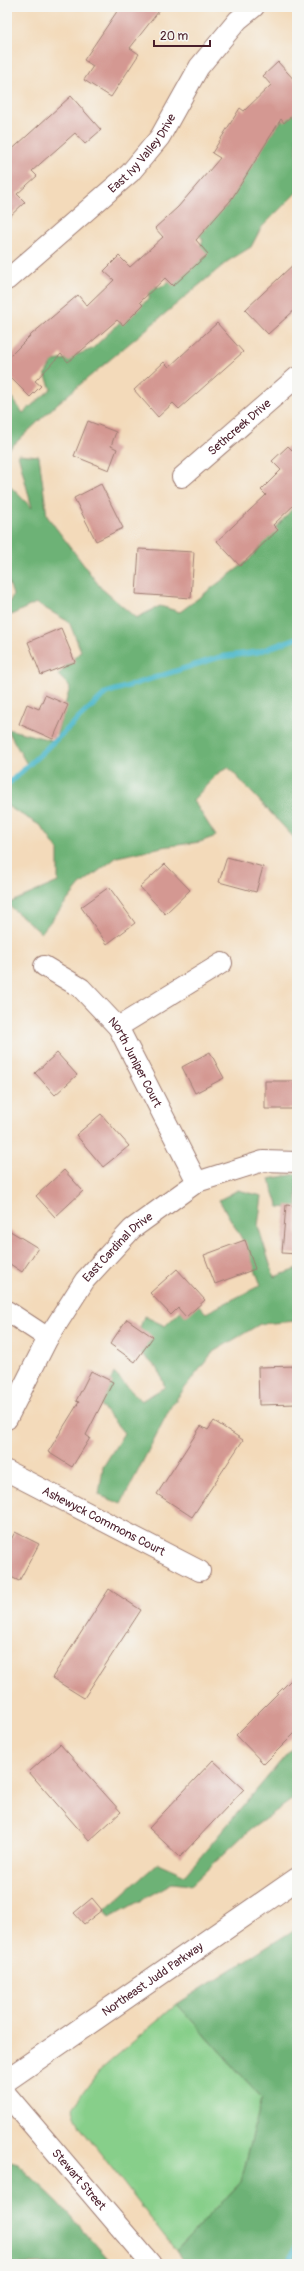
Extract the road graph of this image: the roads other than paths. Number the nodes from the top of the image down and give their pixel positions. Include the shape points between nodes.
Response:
1 (254, 7) edge
2 (8, 276) edge
3 (297, 377) edge
4 (182, 477) dead end
5 (222, 963) dead end
6 (44, 966) dead end
7 (118, 1027) junction
8 (297, 1162) edge
9 (197, 1182) junction
10 (7, 1311) edge
11 (48, 1338) junction
12 (7, 1419) edge
13 (7, 1471) edge
14 (200, 1572) dead end
15 (297, 1879) edge
16 (7, 2080) edge
17 (7, 2095) edge
18 (151, 2264) edge

1 - 2 street, East Ivy Valley Drive via 238,20 199,67 160,137 130,173
3 - 4 street, Sethcreek Drive
5 - 7 street
6 - 7 street, North Juniper Court via 81,988
7 - 9 street, North Juniper Court
8 - 9 street, East Cardinal Drive via 262,1161
9 - 11 street, East Cardinal Drive via 132,1229 85,1280
10 - 11 street
11 - 12 street, East Cardinal Drive
13 - 14 street, Ashewyck Commons Court
15 - 16 highway, Northeast Judd Parkway
17 - 18 street, Stewart Street

